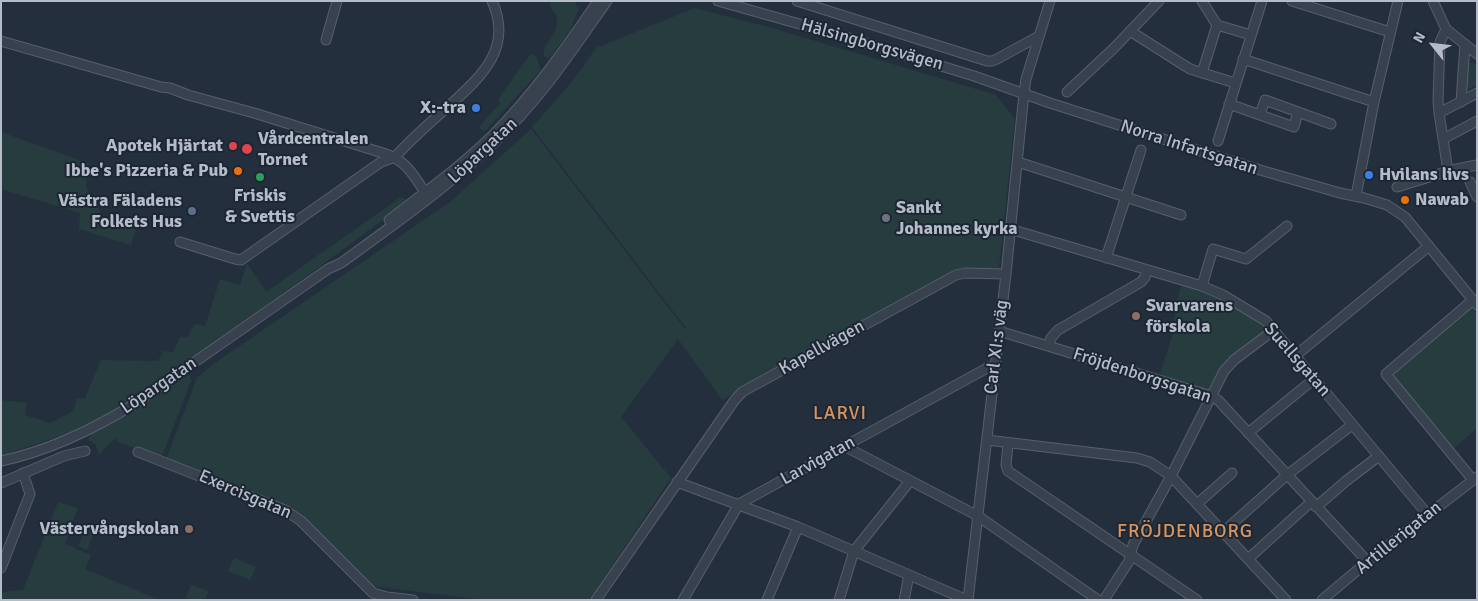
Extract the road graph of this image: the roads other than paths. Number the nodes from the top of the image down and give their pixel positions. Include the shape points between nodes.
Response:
1 (338, 1) edge
2 (492, 1) edge
3 (598, 1) edge
4 (607, 1) edge
5 (718, 1) edge
6 (797, 1) edge
7 (1050, 1) edge
8 (1159, 1) edge
9 (1202, 1) edge
10 (1262, 1) edge
11 (1292, 1) edge
12 (1398, 1) edge
13 (1433, 1) edge
14 (1218, 25) junction
15 (1446, 29) junction
16 (1130, 31) junction
17 (1390, 32) junction
18 (1251, 35) junction
19 (1040, 36) junction
20 (326, 40) dead end
21 (1, 41) edge
22 (1465, 44) junction
23 (1477, 54) edge
24 (1243, 59) junction
25 (1202, 73) junction
26 (1236, 83) junction
27 (1067, 92) dead end
28 (1477, 93) edge
29 (1024, 94) junction
30 (1374, 102) junction
31 (1461, 102) junction
32 (1229, 104) junction
33 (1298, 112) junction
34 (1438, 113) junction
35 (1260, 114) junction
36 (1477, 121) edge
37 (1331, 124) dead end
38 (1443, 139) junction
39 (1218, 141) dead end
40 (1141, 150) dead end
41 (395, 157) junction
42 (1018, 162) junction
43 (1477, 164) edge
44 (1448, 171) junction
45 (1470, 182) dead end
46 (1397, 187) dead end
47 (427, 195) junction
48 (1356, 196) junction
49 (1477, 196) edge
50 (1126, 198) junction
51 (1181, 215) dead end
52 (1288, 226) dead end
53 (1010, 229) junction
54 (180, 242) dead end
55 (1429, 246) junction
56 (1106, 258) junction
57 (1147, 270) junction
58 (1006, 274) junction
59 (1202, 286) junction
60 (1475, 302) edge
61 (1274, 330) junction
62 (999, 331) junction
63 (1049, 345) junction
64 (1295, 356) junction
65 (995, 367) junction
66 (1314, 379) junction
67 (1211, 396) junction
68 (1352, 425) junction
69 (1248, 433) junction
70 (986, 440) junction
71 (1008, 444) junction
72 (844, 446) junction
73 (85, 451) dead end
74 (138, 452) dead end
75 (1379, 456) junction
76 (1, 462) edge
77 (23, 473) junction
78 (1232, 474) dead end
79 (1287, 475) junction
80 (1172, 476) junction
81 (1475, 478) edge
82 (910, 481) junction
83 (677, 482) junction
84 (1, 483) edge
85 (739, 504) junction
86 (1197, 504) junction
87 (1314, 505) junction
88 (1428, 515) junction
89 (978, 516) junction
90 (798, 528) junction
91 (1223, 532) junction
92 (854, 551) junction
93 (1132, 553) junction
94 (1248, 559) junction
95 (1368, 562) junction
96 (1, 568) edge
97 (909, 575) junction
98 (413, 600) edge
99 (596, 600) edge
100 (683, 600) edge
101 (767, 600) edge
102 (839, 600) edge
103 (904, 600) edge
104 (967, 600) edge
105 (1098, 600) edge
106 (1104, 600) edge
107 (1197, 600) edge
108 (1286, 600) edge
109 (1322, 600) edge

1 - 20 street
2 - 41 street via 499,33 488,67
3 - 47 street, Löpargatan via 561,54 504,123
4 - 47 street, Löpargatan via 562,66 524,112 479,156
5 - 29 street, Hälsingborgsvägen via 900,53
6 - 19 street, Hälsingborgsvägen via 987,61
7 - 19 street, Carl XI:s väg
8 - 16 street
9 - 14 street
10 - 18 street
11 - 17 street
12 - 17 street
13 - 15 street
14 - 18 street
14 - 25 street
15 - 22 street
15 - 34 street via 1440,42
16 - 25 street via 1190,69
16 - 27 street
17 - 30 street
18 - 24 street
19 - 29 street, Carl XI:s väg
21 - 41 street
22 - 23 street
22 - 31 street
24 - 26 street
24 - 30 street
25 - 26 street
26 - 32 street
28 - 31 street
29 - 42 street, Carl XI:s väg
29 - 48 street, Norra Infartsgatan via 1250,167
30 - 48 street
31 - 34 street
32 - 35 street
32 - 39 street
33 - 35 street via 1265,100
33 - 35 street via 1294,127
33 - 37 street
34 - 38 street
36 - 38 street
38 - 44 street
40 - 50 street
41 - 47 street
41 - 54 street via 381,162 241,260
42 - 50 street
42 - 53 street, Carl XI:s väg
43 - 44 street
44 - 46 street
45 - 49 street
47 - 76 street, Löpargatan via 154,392 95,426 55,444
48 - 55 street, Norra Infartsgatan via 1393,207
50 - 51 street
50 - 56 street
52 - 59 street via 1246,259 1213,250
53 - 56 street, Suellsgatan
53 - 58 street, Carl XI:s väg
55 - 60 street, Norra Infartsgatan
55 - 64 street
56 - 57 street, Suellsgatan
57 - 59 street, Suellsgatan
57 - 63 street via 1141,282 1058,330
58 - 62 street, Carl XI:s väg
58 - 83 street, Kapellvägen via 956,275 742,392
59 - 61 street, Suellsgatan via 1251,311
60 - 81 street via 1386,374
61 - 64 street, Suellsgatan
61 - 67 street via 1228,365
62 - 63 street, Fröjdenborgsgatan
62 - 65 street, Carl XI:s väg
63 - 67 street, Fröjdenborgsgatan
64 - 66 street, Suellsgatan
65 - 70 street, Carl XI:s väg
65 - 72 street, Larvigatan via 989,367
66 - 68 street, Suellsgatan
66 - 69 street
67 - 69 street, Fröjdenborgsgatan
67 - 80 street
68 - 75 street, Suellsgatan
68 - 79 street
69 - 79 street, Fröjdenborgsgatan
70 - 71 street
70 - 89 street, Carl XI:s väg
71 - 80 street via 1137,458
71 - 93 street via 1008,470
72 - 82 street
72 - 85 street, Larvigatan
73 - 77 street
74 - 98 street, Exercisgatan via 286,510 302,521 373,593
75 - 87 street
75 - 88 street, Suellsgatan
77 - 84 street
77 - 96 street via 30,494
78 - 86 street
79 - 87 street, Fröjdenborgsgatan
79 - 91 street
80 - 86 street
80 - 93 street via 1133,545
81 - 88 street, Artillerigatan
82 - 89 street
82 - 92 street
83 - 85 street
83 - 99 street, Kapellvägen
85 - 90 street
85 - 100 street
86 - 91 street
87 - 94 street
87 - 95 street, Fröjdenborgsgatan
88 - 95 street, Artillerigatan
89 - 104 street, Carl XI:s väg
89 - 105 street
90 - 92 street
90 - 101 street
91 - 94 street
92 - 97 street
92 - 102 street
93 - 106 street
93 - 107 street
94 - 108 street
95 - 109 street, Artillerigatan
97 - 103 street
97 - 104 street

